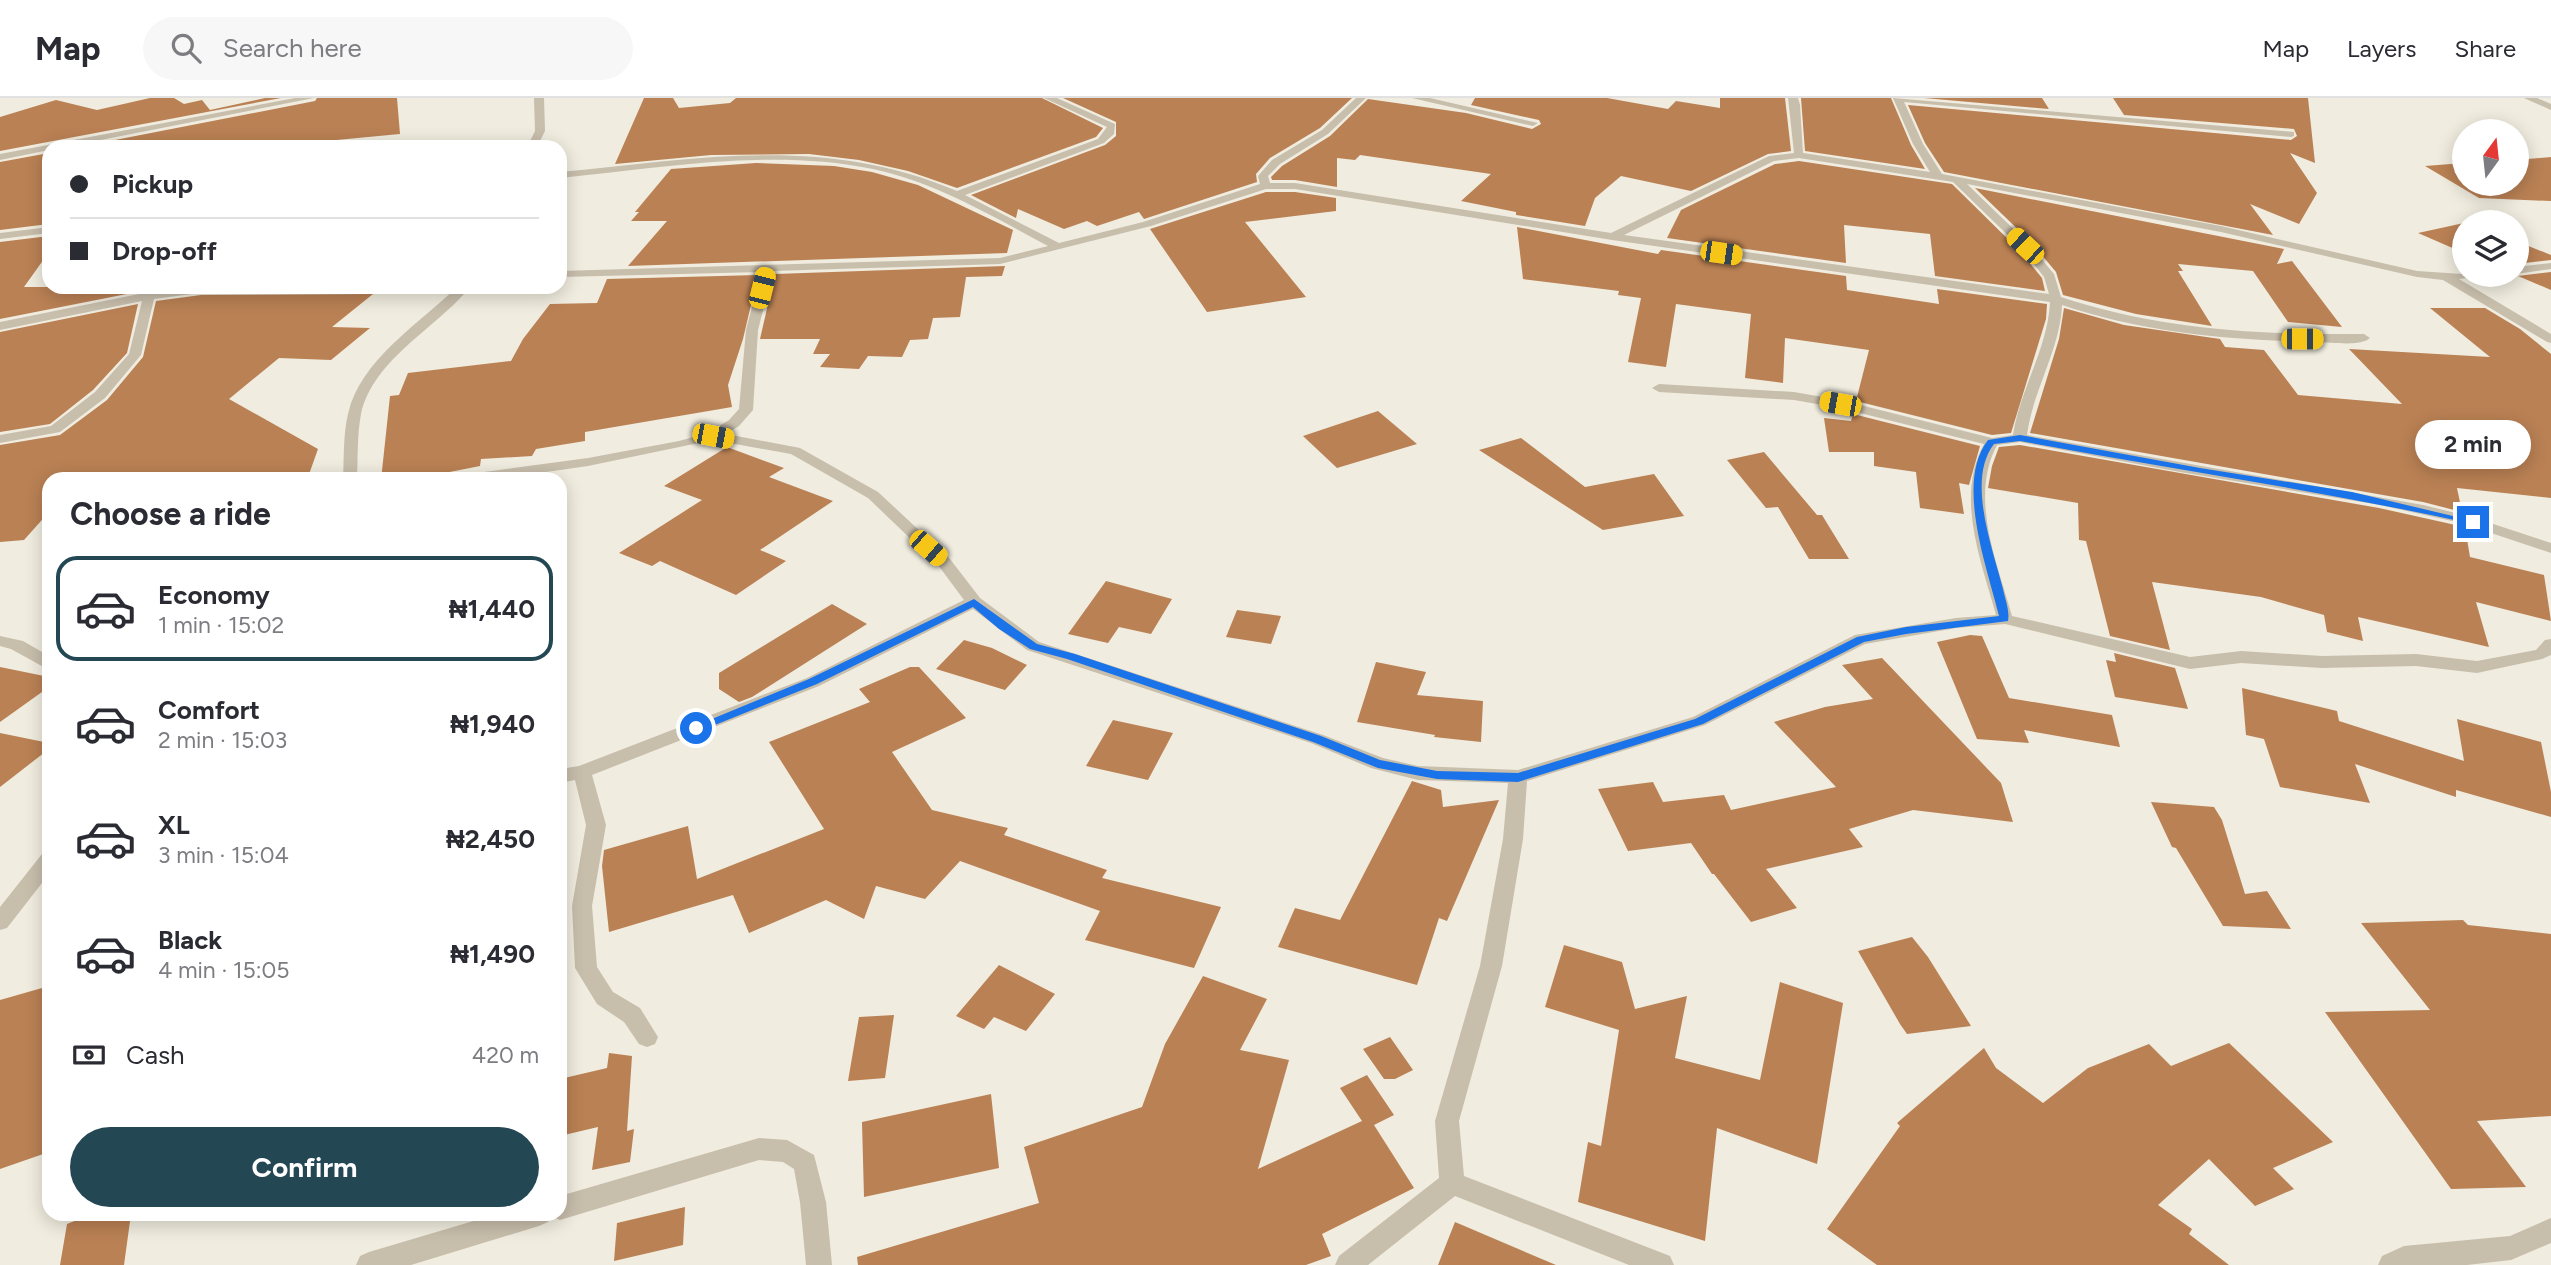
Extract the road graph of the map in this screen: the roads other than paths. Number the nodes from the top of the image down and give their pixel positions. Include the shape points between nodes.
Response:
1 (309, 98) edge
2 (1049, 98) edge
3 (1361, 98) edge
4 (1418, 98) edge
5 (1793, 98) edge
6 (2529, 98) edge
7 (542, 99) edge
8 (1898, 99) edge
9 (2551, 107) edge
10 (1533, 123) dead end
11 (2291, 134) dead end
12 (87, 140) edge
13 (536, 140) edge
14 (42, 149) edge
15 (1800, 155) junction
16 (0, 157) edge
17 (567, 174) edge
18 (1938, 176) junction
19 (1956, 179) junction
20 (1265, 186) junction
21 (956, 195) junction
22 (42, 231) edge
23 (0, 236) edge
24 (1612, 237) junction
25 (1057, 246) junction
26 (2551, 266) edge
27 (768, 267) junction
28 (2529, 269) edge
29 (567, 274) edge
30 (2452, 276) edge
31 (2445, 277) junction
32 (136, 294) edge
33 (148, 294) edge
34 (457, 294) edge
35 (2056, 299) junction
36 (0, 326) edge
37 (2364, 338) dead end
38 (2551, 339) edge
39 (1659, 388) dead end
40 (713, 436) junction
41 (2020, 438) junction
42 (0, 439) edge
43 (1992, 442) junction
44 (350, 472) edge
45 (513, 472) edge
46 (2551, 548) edge
47 (974, 602) junction
48 (2005, 619) junction
49 (0, 641) edge
50 (2551, 644) edge
51 (42, 660) edge
52 (582, 772) junction
53 (567, 775) edge
54 (1518, 777) junction
55 (42, 868) edge
56 (0, 922) edge
57 (646, 1037) dead end
58 (1452, 1183) junction
59 (567, 1207) edge
60 (516, 1221) edge
61 (2551, 1230) edge
62 (369, 1265) edge
63 (819, 1265) edge
64 (1348, 1265) edge
65 (1661, 1265) edge
66 (2391, 1265) edge

1 - 12 street
2 - 21 street via 1112,126 1109,134 1101,141
3 - 20 street via 1325,132 1276,162 1263,176
4 - 10 street
5 - 15 street
6 - 9 street
7 - 13 street
8 - 11 street
8 - 18 street
14 - 16 street
15 - 18 street
15 - 24 street via 1772,158
17 - 21 street via 730,159 818,159 916,178
18 - 19 street
19 - 31 street
19 - 35 street via 2050,276
20 - 24 street via 1294,186
20 - 25 street via 1147,224
21 - 25 street
22 - 23 street
24 - 35 street
25 - 27 street via 1000,261
26 - 28 street
27 - 29 street
27 - 40 street via 752,330 746,410
30 - 31 street
31 - 38 street
32 - 36 street
33 - 42 street via 135,355 100,395 55,429
34 - 44 street via 361,394 349,450
35 - 37 street via 2117,319 2218,333
35 - 41 street via 2055,323 2024,409
39 - 43 street via 1794,396
40 - 45 street
40 - 47 street via 795,451 873,495 944,562
41 - 43 street
41 - 46 street via 2379,500 2493,526
43 - 48 street via 1983,453 1977,479 1978,505
47 - 52 street via 813,682
47 - 54 street via 1034,646 1378,763 1418,773
48 - 50 street via 2190,663 2241,657 2322,662 2416,660 2477,667 2542,654
48 - 54 street via 1861,639 1699,721
49 - 51 street
52 - 53 street
52 - 57 street via 596,825 582,905 586,968 605,998 632,1015
54 - 58 street via 1513,839 1490,966 1447,1121
55 - 56 street
58 - 64 street
58 - 65 street
59 - 63 street via 759,1149 787,1151 805,1163
60 - 62 street
61 - 66 street via 2511,1248 2404,1259

